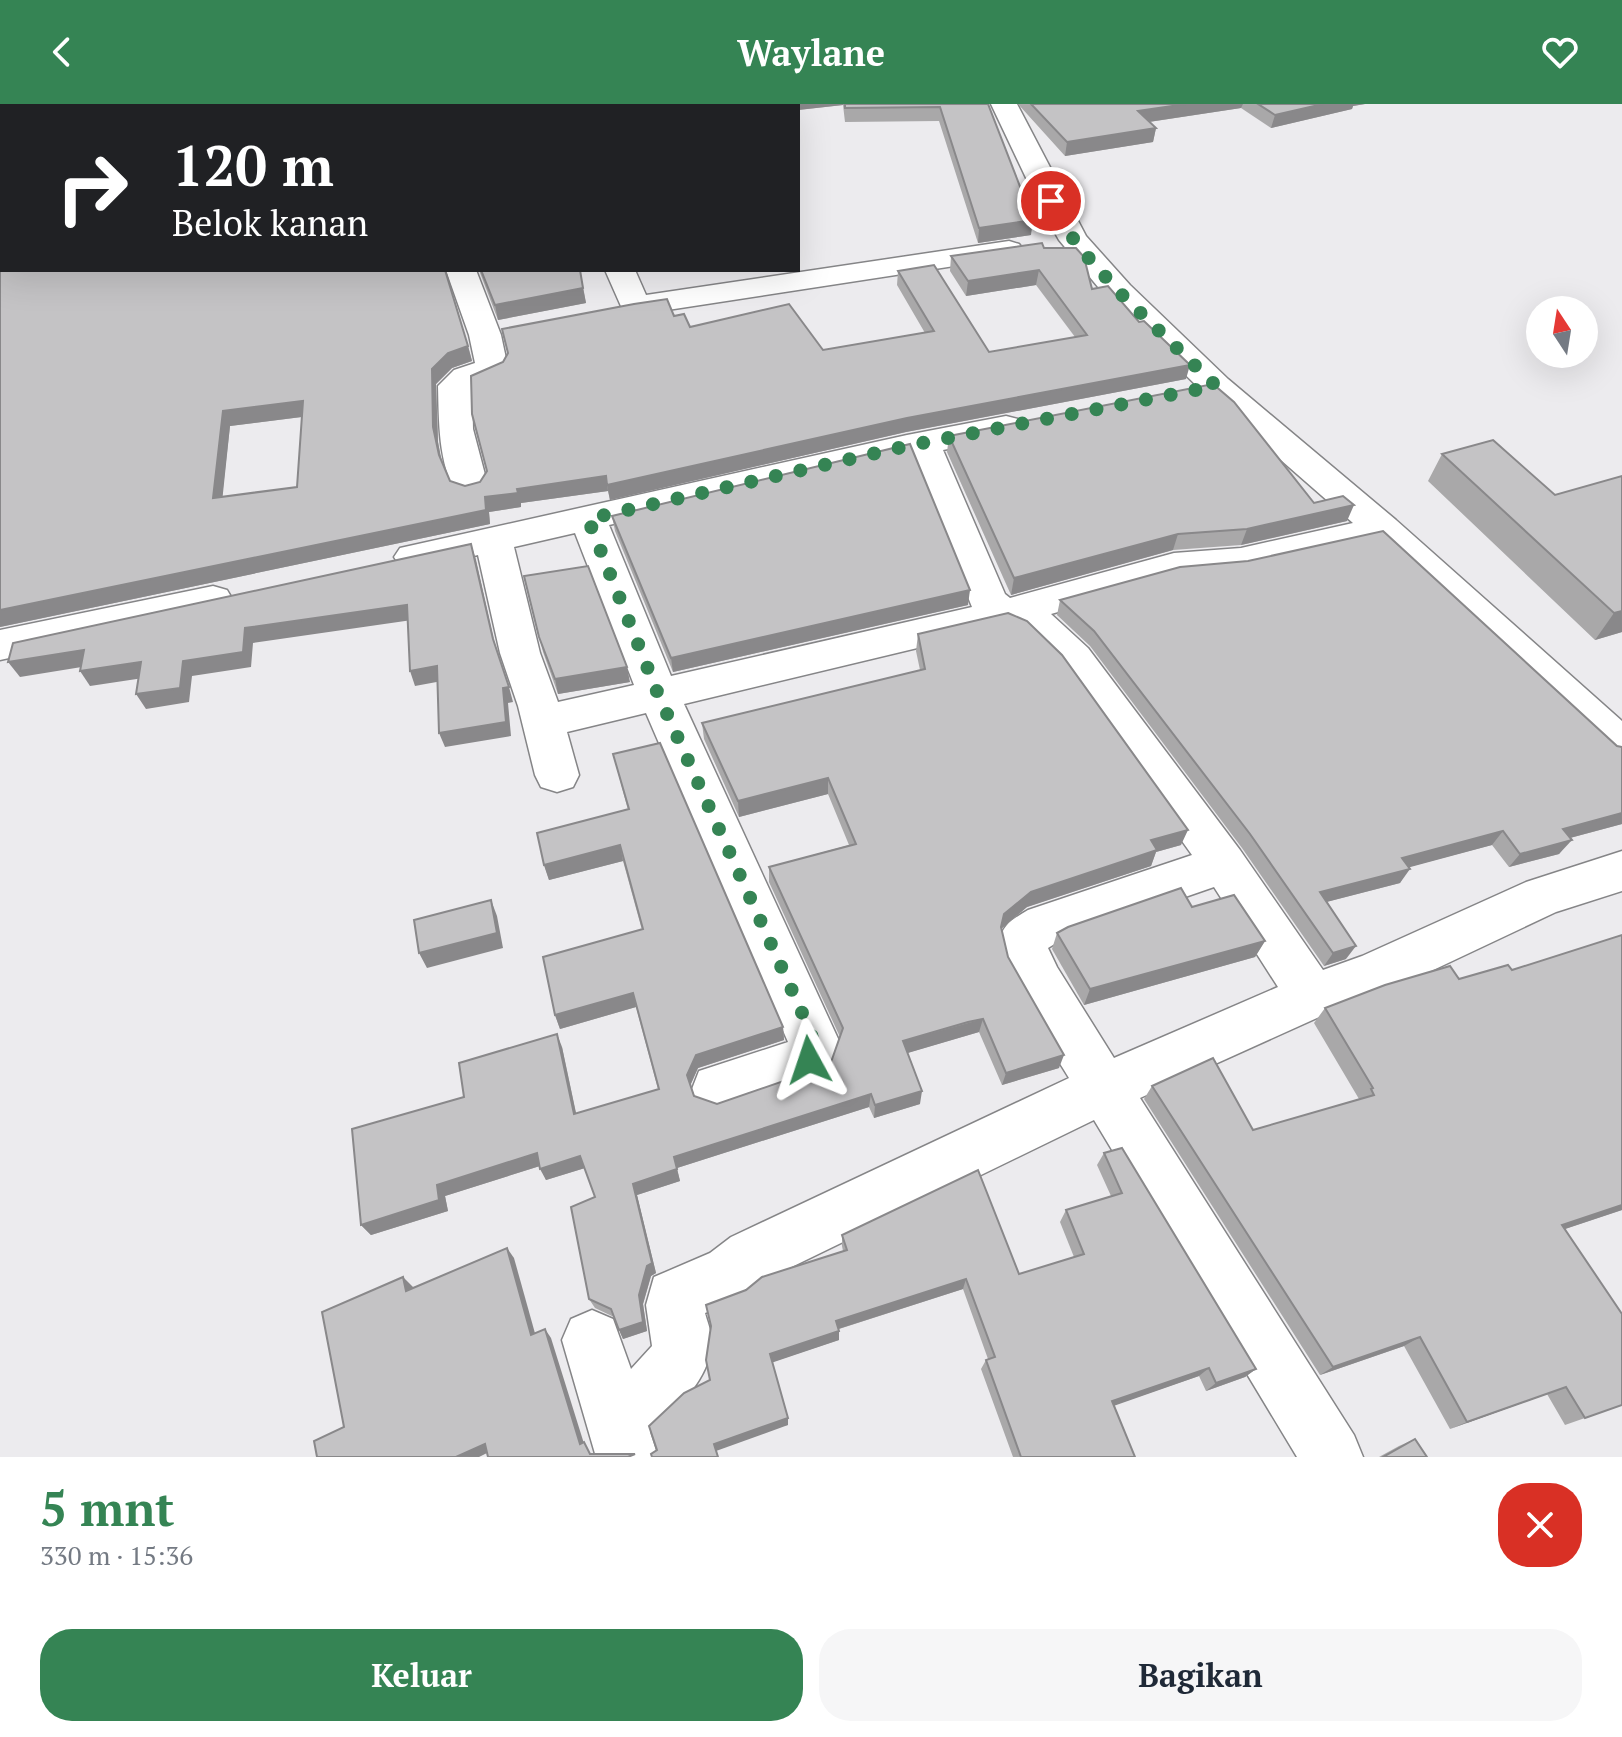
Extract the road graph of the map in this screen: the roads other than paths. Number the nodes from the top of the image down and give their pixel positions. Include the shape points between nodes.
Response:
1 (1004, 104) edge
2 (1074, 240) junction
3 (462, 272) edge
4 (620, 272) edge
5 (1216, 386) junction
6 (1169, 395) edge
7 (1046, 419) edge
8 (923, 443) junction
9 (470, 486) edge
10 (588, 519) junction
11 (1383, 529) junction
12 (493, 540) junction
13 (383, 564) edge
14 (244, 593) edge
15 (1006, 613) junction
16 (0, 645) edge
17 (658, 694) junction
18 (542, 722) junction
19 (1622, 746) edge
20 (557, 775) dead end
21 (1224, 864) junction
22 (1622, 871) edge
23 (1312, 996) junction
24 (1105, 1088) junction
25 (718, 1089) dead end
26 (592, 1340) dead end
27 (622, 1438) edge
28 (1332, 1457) edge

1 - 2 street
2 - 4 street via 620,309
2 - 5 street
3 - 9 street via 500,332 492,368 455,386 456,429
5 - 6 street
5 - 11 street
7 - 8 street
8 - 10 street
8 - 15 street via 989,602
10 - 12 street
10 - 17 street
11 - 15 street via 1241,561 1174,566
11 - 19 street
12 - 13 street
12 - 18 street
14 - 16 street
15 - 17 street
15 - 21 street via 1039,625 1074,659
17 - 18 street
17 - 25 street via 814,1043 809,1060
18 - 20 street
21 - 23 street
21 - 24 street via 1045,925 1024,938 1024,954 1039,983
22 - 23 street via 1543,896 1376,973
23 - 24 street
24 - 27 street via 675,1298 673,1314 682,1341 676,1360
24 - 28 street
26 - 27 street

